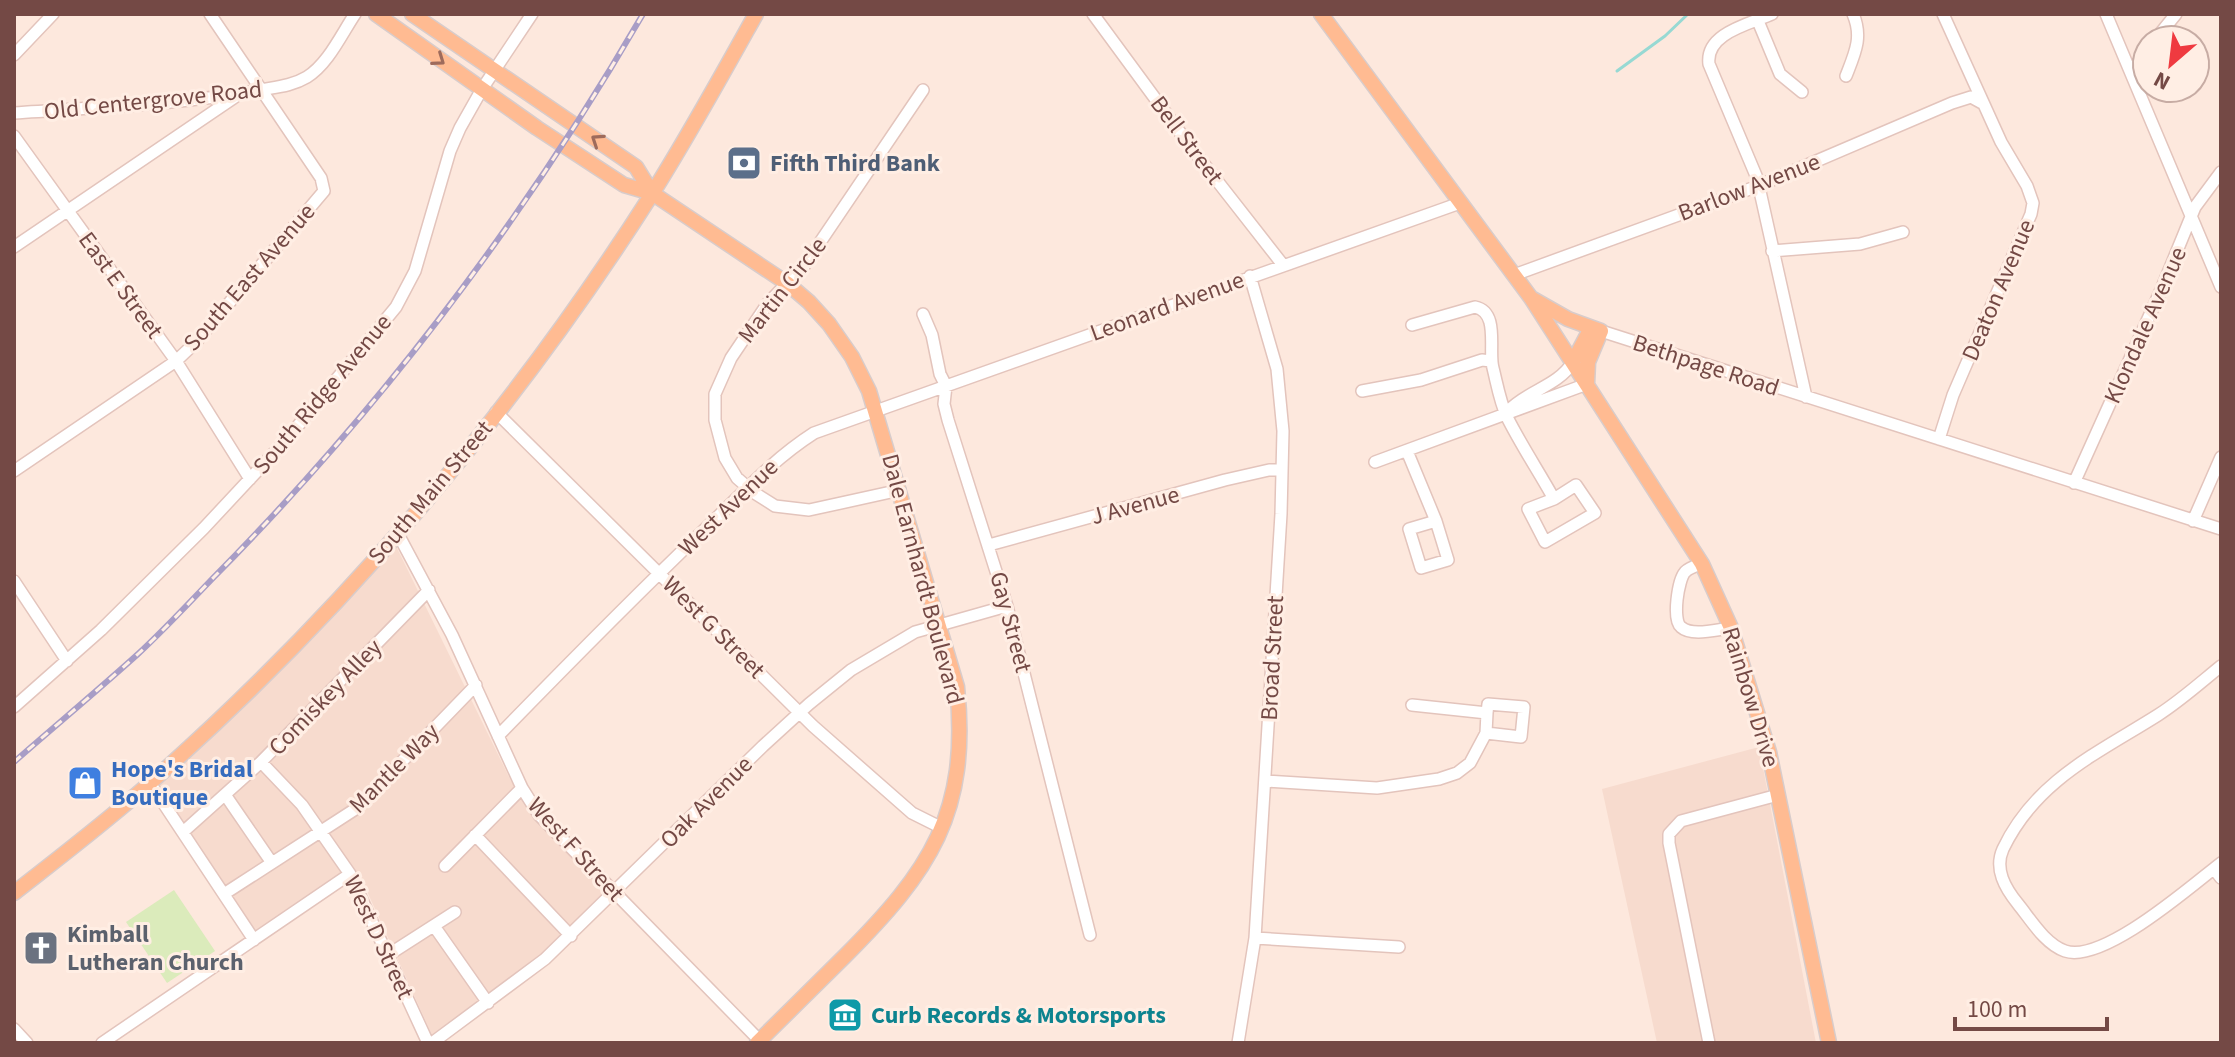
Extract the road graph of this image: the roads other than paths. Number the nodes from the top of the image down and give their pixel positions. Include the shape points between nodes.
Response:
1 (53, 14) edge
2 (210, 14) edge
3 (355, 14) edge
4 (376, 14) edge
5 (400, 14) edge
6 (412, 14) edge
7 (532, 14) edge
8 (756, 14) edge
9 (1094, 14) edge
10 (1321, 14) edge
11 (1772, 14) edge
12 (1853, 14) edge
13 (1943, 14) edge
14 (2106, 14) edge
15 (1759, 17) edge
16 (428, 26) junction
17 (14, 55) edge
18 (2131, 71) edge
19 (494, 72) junction
20 (1846, 76) dead end
21 (482, 89) junction
22 (261, 90) junction
23 (923, 90) dead end
24 (1802, 92) dead end
25 (239, 95) junction
26 (1982, 103) junction
27 (2145, 104) edge
28 (14, 113) edge
29 (14, 136) edge
30 (2221, 172) edge
31 (1758, 186) junction
32 (652, 193) junction
33 (1460, 203) junction
34 (68, 212) junction
35 (2191, 216) junction
36 (1903, 232) dead end
37 (14, 247) edge
38 (1772, 251) junction
39 (1283, 265) junction
40 (1514, 275) junction
41 (1250, 276) junction
42 (788, 284) junction
43 (2221, 287) edge
44 (1531, 298) junction
45 (923, 314) dead end
46 (1412, 325) dead end
47 (1596, 329) junction
48 (176, 361) junction
49 (1491, 361) junction
50 (1573, 362) junction
51 (1587, 384) junction
52 (946, 386) junction
53 (1362, 391) dead end
54 (1806, 397) junction
55 (876, 411) junction
56 (496, 412) junction
57 (1505, 414) junction
58 (1939, 439) junction
59 (1407, 451) junction
60 (2221, 457) edge
61 (1375, 462) dead end
62 (1282, 470) junction
63 (14, 471) edge
64 (250, 479) junction
65 (2074, 483) junction
66 (747, 486) junction
67 (900, 490) junction
68 (1554, 499) junction
69 (1436, 521) junction
70 (2193, 521) junction
71 (2221, 529) edge
72 (398, 534) junction
73 (989, 545) junction
74 (1702, 564) junction
75 (659, 573) junction
76 (14, 581) edge
77 (429, 590) junction
78 (1007, 606) junction
79 (938, 625) junction
80 (1731, 628) junction
81 (67, 661) junction
82 (2221, 666) edge
83 (476, 685) junction
84 (1412, 705) dead end
85 (14, 707) edge
86 (800, 712) junction
87 (1487, 713) junction
88 (1486, 733) junction
89 (498, 736) junction
90 (261, 762) junction
91 (1265, 781) junction
92 (150, 783) junction
93 (522, 788) junction
94 (1778, 795) junction
95 (226, 796) junction
96 (942, 828) junction
97 (320, 831) junction
98 (183, 832) junction
99 (475, 835) junction
100 (272, 863) junction
101 (445, 866) dead end
102 (2219, 870) edge
103 (350, 874) junction
104 (14, 893) edge
105 (614, 893) junction
106 (224, 894) junction
107 (455, 912) dead end
108 (434, 926) junction
109 (1090, 935) dead end
110 (571, 936) junction
111 (1255, 938) junction
112 (254, 940) junction
113 (1399, 947) dead end
114 (388, 955) junction
115 (488, 1003) junction
116 (759, 1042) edge
117 (102, 1043) edge
118 (430, 1043) edge
119 (1238, 1043) edge
120 (1709, 1043) edge
121 (1829, 1043) edge

1 - 17 street
2 - 22 street
3 - 22 street, Old Centergrove Road via 312,73
4 -> 21 main road, Dale Earnhardt Boulevard
5 - 16 main road
6 - 16 main road, Dale Earnhardt Boulevard
7 - 19 street, South Ridge Avenue
8 - 32 main road, South Main Street
9 - 39 street, Bell Street
10 - 33 main road, Bethpage Road
11 - 15 street
12 - 20 street via 1858,47
13 - 26 street, Deaton Avenue
14 - 18 street
15 - 24 street via 1780,74
15 - 31 street via 1718,39 1708,55
16 - 19 main road, Dale Earnhardt Boulevard
19 - 21 street, South Ridge Avenue
32 -> 19 main road, Dale Earnhardt Boulevard via 636,167
21 - 32 main road, Dale Earnhardt Boulevard via 624,185
21 - 64 street, South Ridge Avenue via 450,151 415,271 396,307
22 - 25 street, Old Centergrove Road
22 - 48 street, South East Avenue via 321,178 324,191
23 - 42 street, Martin Circle
25 - 28 street, Old Centergrove Road
25 - 34 street
26 - 31 street, Barlow Avenue via 1971,97 1952,103
26 - 58 street, Deaton Avenue via 2033,203
27 - 35 street
29 - 34 street, East E Street
30 - 35 street, Klondale Avenue
31 - 38 street
31 - 40 street, Barlow Avenue
32 - 42 main road, Dale Earnhardt Boulevard
32 - 56 main road, South Main Street
33 - 39 street, Leonard Avenue
33 - 40 main road, Bethpage Road
34 - 37 street
34 - 48 street, East E Street
35 - 43 street
35 - 65 street, Klondale Avenue
36 - 38 street via 1860,244
38 - 54 street
39 - 41 street, Leonard Avenue
40 - 44 main road, Bethpage Road
41 - 52 street, Leonard Avenue
41 - 62 street, Broad Street via 1277,369
42 - 55 main road, Dale Earnhardt Boulevard via 852,357
42 - 66 street, Martin Circle via 768,303 731,358 715,394 719,443 732,471
44 - 47 main road, Bethpage Road
44 - 50 main road, Rainbow Drive
45 - 52 street, Gay Street
46 - 49 street via 1481,308 1493,338
47 - 50 main road
47 - 51 main road
47 - 54 street, Bethpage Road
48 - 63 street, South East Avenue
48 - 64 street, East E Street
49 - 53 street
49 - 57 street
50 - 51 main road, Rainbow Drive
50 - 57 street via 1560,379 1518,400
51 - 57 street
51 - 74 main road, Rainbow Drive
52 - 55 street, Leonard Avenue
52 - 73 street, Gay Street via 948,420
54 - 58 street, Bethpage Road
55 - 66 street, West Avenue via 814,433
55 - 67 main road, Dale Earnhardt Boulevard
56 - 72 main road, South Main Street
56 - 75 street, West G Street
57 - 59 street
57 - 68 street
58 - 65 street, Bethpage Road
59 - 61 street
59 - 69 street
60 - 70 street
62 - 73 street, J Avenue via 1225,480
62 - 91 street, Broad Street
64 - 81 street, South Ridge Avenue
65 - 70 street, Bethpage Road
66 - 67 street, Martin Circle via 775,506 798,511
66 - 75 street, West Avenue
67 - 79 main road, Dale Earnhardt Boulevard
68 - 68 street via 1576,485 1595,513 1545,542 1528,509
69 - 69 street via 1448,560 1421,568 1409,529
70 - 71 street, Bethpage Road
72 - 77 street, West F Street
72 - 92 main road, South Main Street
73 - 78 street, Gay Street
74 - 80 main road, Rainbow Drive
74 - 80 street via 1681,579 1675,618 1691,632
75 - 86 street, West G Street
75 - 89 street, West Avenue
76 - 81 street
77 - 83 street, West F Street
77 - 90 street, Comiskey Alley
78 - 79 street, Oak Avenue
78 - 109 street, Gay Street
79 - 86 street, Oak Avenue via 873,656
79 - 96 main road, Dale Earnhardt Boulevard via 957,687 961,721 957,776
80 - 94 main road, Rainbow Drive
81 - 85 street, South Ridge Avenue
82 - 102 street via 2160,714 2063,773 2010,837 1999,862 2001,879 2014,899 2054,945 2071,952 2096,948 2127,933
83 - 89 street, West F Street
83 - 97 street, Mantle Way via 357,808
84 - 87 street
86 - 96 street, West G Street via 912,813
86 - 105 street, Oak Avenue
87 - 88 street
87 - 88 street via 1488,704 1524,707 1521,737
88 - 91 street via 1470,763 1439,779 1377,788
89 - 93 street, West F Street
90 - 95 street, Comiskey Alley
90 - 97 street, West D Street
91 - 111 street, Broad Street
92 - 98 street
92 - 104 main road, South Main Street
93 - 99 street
93 - 105 street, West F Street via 552,830
94 - 120 street via 1681,821 1669,834
94 - 121 main road, Rainbow Drive
95 - 98 street, Comiskey Alley
95 - 100 street
96 - 116 main road, Dale Earnhardt Boulevard via 900,899
97 - 100 street, Mantle Way
97 - 103 street, West D Street
98 - 106 street
99 - 101 street
99 - 110 street
100 - 106 street, Mantle Way
103 - 112 street
103 - 114 street, West D Street
105 - 110 street, Oak Avenue
105 - 116 street, West F Street
106 - 112 street
107 - 108 street
108 - 114 street
108 - 115 street
110 - 115 street, Oak Avenue
111 - 113 street
111 - 119 street, Broad Street
112 - 117 street
114 - 118 street, West D Street
115 - 118 street, Oak Avenue

